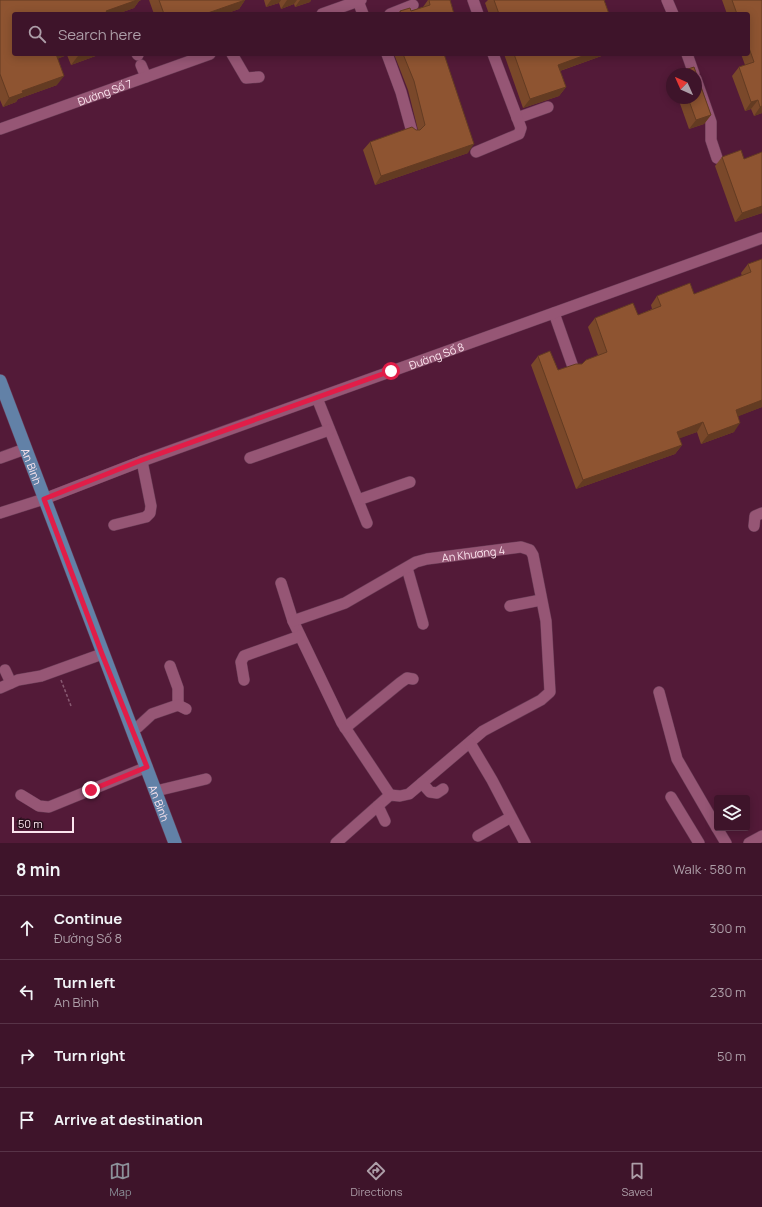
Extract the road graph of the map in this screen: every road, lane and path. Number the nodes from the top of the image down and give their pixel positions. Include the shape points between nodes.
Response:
1 (360, 0) edge
2 (473, 0) edge
3 (668, 0) edge
4 (412, 5) dead end
5 (327, 12) edge
6 (363, 12) edge
7 (395, 12) edge
8 (477, 12) edge
9 (671, 12) edge
10 (204, 56) edge
11 (233, 56) edge
12 (388, 56) edge
13 (494, 56) edge
14 (688, 56) edge
15 (139, 58) edge
16 (692, 68) edge
17 (146, 77) junction
18 (258, 77) dead end
19 (702, 95) edge
20 (548, 107) dead end
21 (517, 118) junction
22 (0, 129) edge
23 (412, 132) edge
24 (476, 152) dead end
25 (717, 158) dead end
26 (762, 238) edge
27 (554, 313) junction
28 (573, 367) edge
29 (0, 381) edge
30 (317, 398) junction
31 (330, 430) junction
32 (25, 449) junction
33 (0, 458) edge
34 (250, 458) dead end
35 (142, 460) junction
36 (410, 482) dead end
37 (44, 499) junction
38 (358, 500) junction
39 (0, 513) edge
40 (762, 513) edge
41 (367, 523) dead end
42 (114, 526) dead end
43 (754, 526) dead end
44 (407, 568) junction
45 (281, 584) dead end
46 (541, 600) junction
47 (510, 606) dead end
48 (293, 621) junction
49 (423, 624) dead end
50 (300, 636) junction
51 (102, 654) junction
52 (170, 666) dead end
53 (5, 670) dead end
54 (57, 670) junction
55 (413, 679) dead end
56 (244, 680) dead end
57 (11, 683) junction
58 (0, 688) edge
59 (659, 692) dead end
60 (71, 706) dead end
61 (132, 728) junction
62 (345, 728) junction
63 (470, 743) junction
64 (147, 767) junction
65 (206, 779) dead end
66 (422, 783) junction
67 (442, 789) dead end
68 (156, 791) junction
69 (21, 795) dead end
70 (390, 795) junction
71 (671, 797) dead end
72 (378, 806) junction
73 (511, 817) junction
74 (385, 821) dead end
75 (714, 823) edge
76 (719, 831) edge
77 (478, 836) dead end
78 (762, 836) edge
79 (339, 842) edge
80 (175, 843) edge
81 (525, 843) edge
82 (699, 843) edge
83 (726, 843) edge
84 (749, 843) edge

1 - 5 street
1 - 6 street
2 - 8 street
3 - 9 street
4 - 7 street
10 - 17 street, Đường Số 7
11 - 18 street via 246,78
12 - 23 street
13 - 21 street
14 - 16 street
15 - 17 street
17 - 22 street, Đường Số 7
19 - 25 street via 712,122 711,140
20 - 21 street
21 - 24 street via 521,128 519,134
26 - 27 street, Đường Số 8
27 - 28 street
27 - 30 street, Đường Số 8
29 - 32 main road, An Bình
30 - 31 street
30 - 35 street, Đường Số 8
31 - 34 street
31 - 38 street
32 - 33 street
32 - 37 main road, An Bình
35 - 37 street, Đường Số 8
35 - 42 street via 151,506 150,513 146,517
36 - 38 street
37 - 39 street, Đường Số 8
37 - 51 main road, An Bình
38 - 41 street
40 - 43 street via 755,516
44 - 46 street, An Khương 4 via 427,559 526,548 533,555
44 - 48 street, An Khương 4 via 341,605
44 - 49 street
45 - 48 street
46 - 47 street
46 - 63 street, An Khương 4 via 546,621 550,692 541,700 496,723
48 - 50 street
50 - 56 street via 244,656 241,662
50 - 62 street
51 - 54 street
51 - 61 main road, An Bình
52 - 61 street via 182,707 152,714 138,727
53 - 57 street
54 - 57 street
54 - 60 path
55 - 62 street via 404,680
57 - 58 street
59 - 75 street via 677,759
61 - 64 main road, An Bình
62 - 70 street
63 - 66 street, An Khương 4
63 - 73 street
64 - 68 main road, An Bình
64 - 69 street via 49,807 39,806
65 - 68 street
66 - 67 street via 430,792 437,793
66 - 70 street, An Khương 4 via 409,794
68 - 80 main road, An Bình
70 - 72 street
71 - 82 street
72 - 74 street
72 - 79 street
73 - 77 street
73 - 81 street
76 - 83 street
78 - 84 street

